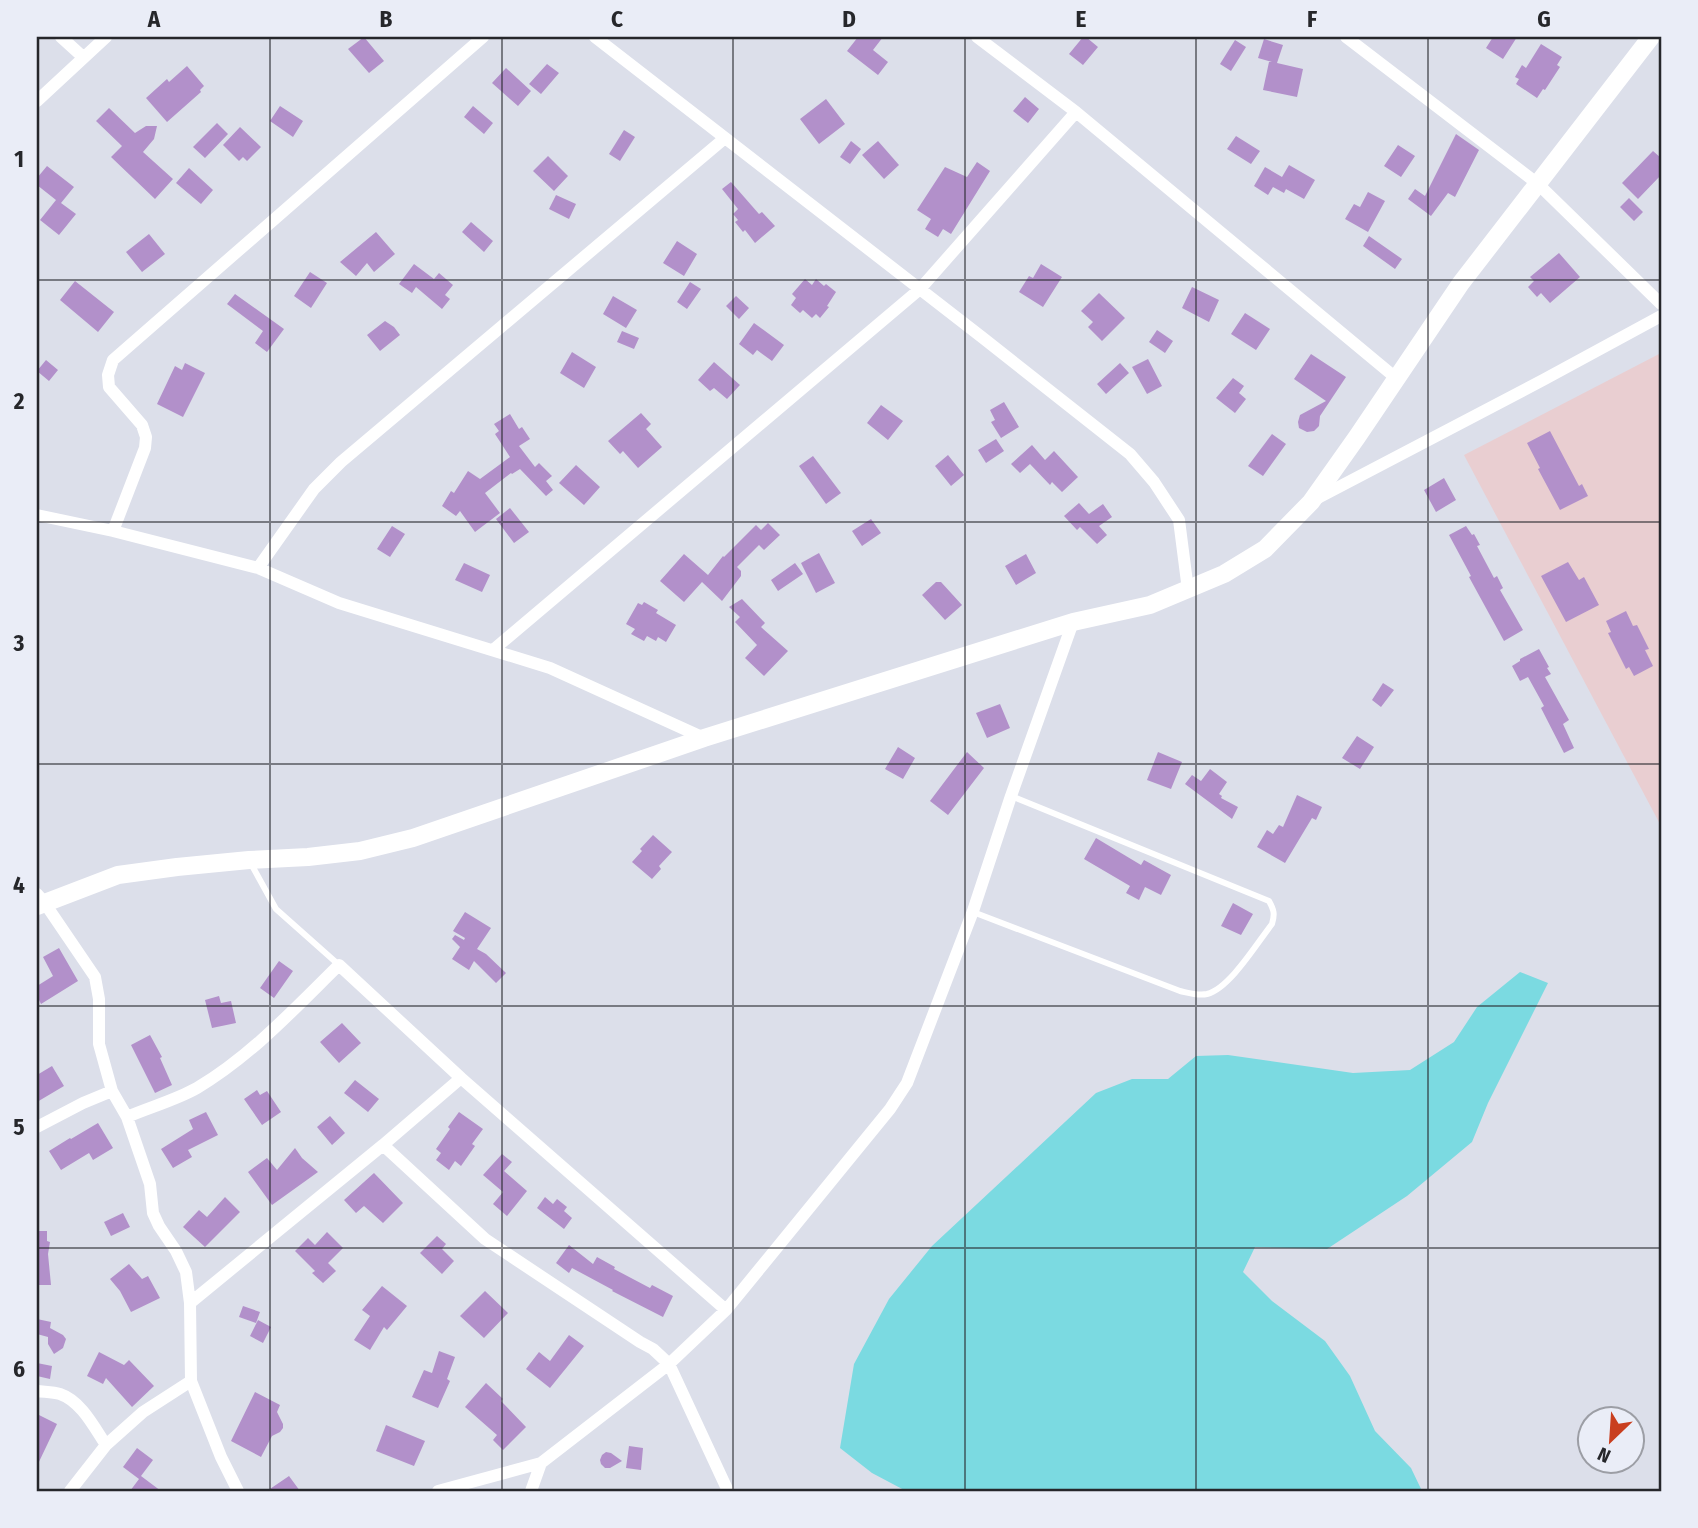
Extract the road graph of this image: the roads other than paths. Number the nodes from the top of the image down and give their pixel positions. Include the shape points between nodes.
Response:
1 (61, 37) edge
2 (106, 37) edge
3 (483, 37) edge
4 (595, 37) edge
5 (977, 37) edge
6 (1346, 37) edge
7 (1651, 37) edge
8 (83, 57) junction
9 (37, 101) edge
10 (1076, 112) junction
11 (725, 138) junction
12 (1538, 184) junction
13 (920, 289) junction
14 (1661, 304) edge
15 (1661, 316) edge
16 (1396, 378) junction
17 (1311, 502) junction
18 (37, 515) edge
19 (113, 531) junction
20 (258, 568) junction
21 (1188, 590) junction
22 (1073, 622) junction
23 (493, 650) junction
24 (704, 738) junction
25 (1011, 796) junction
26 (248, 860) junction
27 (39, 901) edge
28 (972, 911) junction
29 (339, 965) junction
30 (461, 1078) junction
31 (112, 1090) junction
32 (127, 1117) junction
33 (37, 1127) edge
34 (383, 1145) junction
35 (190, 1303) junction
36 (726, 1310) junction
37 (669, 1364) junction
38 (191, 1381) junction
39 (37, 1391) edge
40 (106, 1445) junction
41 (541, 1463) junction
42 (70, 1491) edge
43 (238, 1491) edge
44 (438, 1491) edge
45 (531, 1491) edge
46 (727, 1491) edge

1 - 8 street
2 - 8 street
3 - 19 street via 113,360 109,387 142,425 146,437
4 - 11 street
5 - 10 street
6 - 12 street
7 - 12 street
8 - 9 street
10 - 13 street
10 - 16 street
11 - 13 street
11 - 20 street via 341,463 314,489
12 - 14 street
12 - 16 street via 1461,283
13 - 21 street via 1141,466 1179,520
13 - 23 street
15 - 17 street
16 - 17 street
17 - 21 street via 1265,549
18 - 19 street
19 - 20 street
20 - 23 street via 339,603
21 - 22 street via 1150,605
22 - 24 street
22 - 25 street
23 - 24 street via 550,668
24 - 26 street via 413,838 360,851
25 - 28 street
25 - 28 lane via 1269,901 1275,916 1225,985 1196,995
26 - 27 street via 118,876
26 - 29 lane via 276,909
27 - 31 street via 95,977 99,1044
28 - 36 street via 900,1096
29 - 30 street
29 - 32 street via 250,1051 219,1074
30 - 34 street
30 - 36 street
31 - 32 street
31 - 33 street
32 - 35 street via 150,1184 153,1213 182,1262
34 - 35 street
34 - 37 street via 485,1239
35 - 38 street
36 - 37 street
37 - 41 street
37 - 46 street
38 - 40 street via 143,1412
38 - 43 street
39 - 40 street via 69,1399
40 - 42 street
41 - 44 street
41 - 45 street

